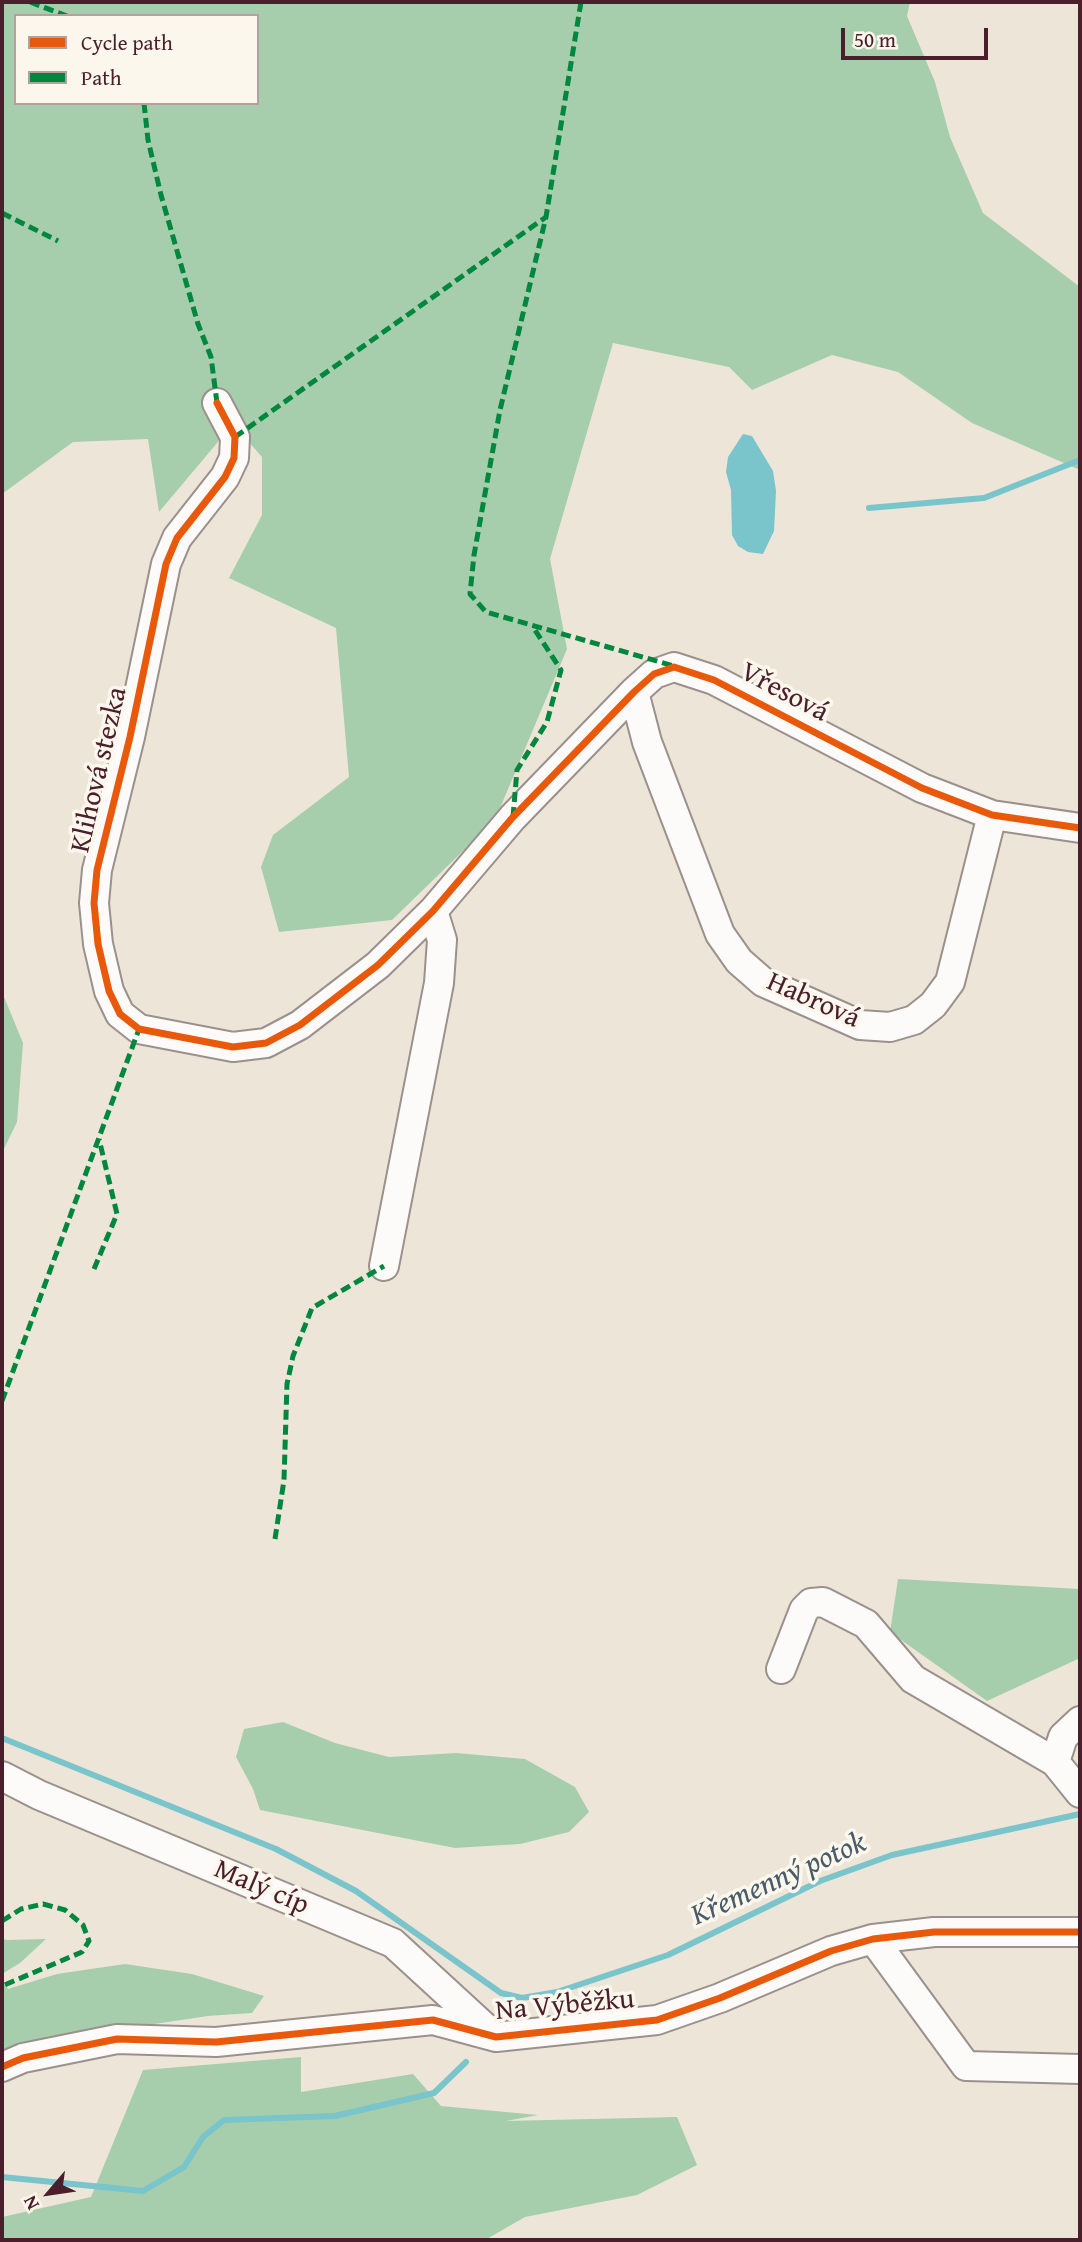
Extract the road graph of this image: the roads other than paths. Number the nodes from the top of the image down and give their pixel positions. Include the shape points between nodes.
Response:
1 (217, 403) dead end
2 (634, 692) junction
3 (992, 815) junction
4 (1080, 828) edge
5 (433, 911) junction
6 (384, 1266) dead end
7 (781, 1669) dead end
8 (1080, 1721) edge
9 (1055, 1762) junction
10 (2, 1776) edge
11 (1080, 1793) edge
12 (1080, 1931) edge
13 (873, 1939) junction
14 (496, 2037) junction
15 (2, 2067) edge
16 (1080, 2069) edge

1 - 5 street, Klihová stezka via 235,437 234,458 225,477 177,538 166,564 97,870 96,930 108,991 120,1013 139,1028 220,1045 266,1043 300,1025 378,965
2 - 3 street, Vřesová via 654,674 674,667 714,680 922,788
2 - 3 street, Habrová via 709,911 726,943 763,982 860,1025 890,1027 914,1020 950,982
2 - 5 street, Vřesová via 513,817
3 - 4 street, Vřesová
5 - 6 street via 442,940 439,983
7 - 9 street via 804,1610 811,1603 823,1602 866,1624 913,1679
8 - 9 street via 1063,1737
9 - 11 street
10 - 14 street, Malý cíp via 39,1796 393,1943
12 - 13 street, Na Výběžku via 934,1932
13 - 14 street, Na Výběžku via 831,1951 657,2020
13 - 16 street via 967,2066
14 - 15 street, Na Výběžku via 433,2020 216,2042 117,2039 23,2058

